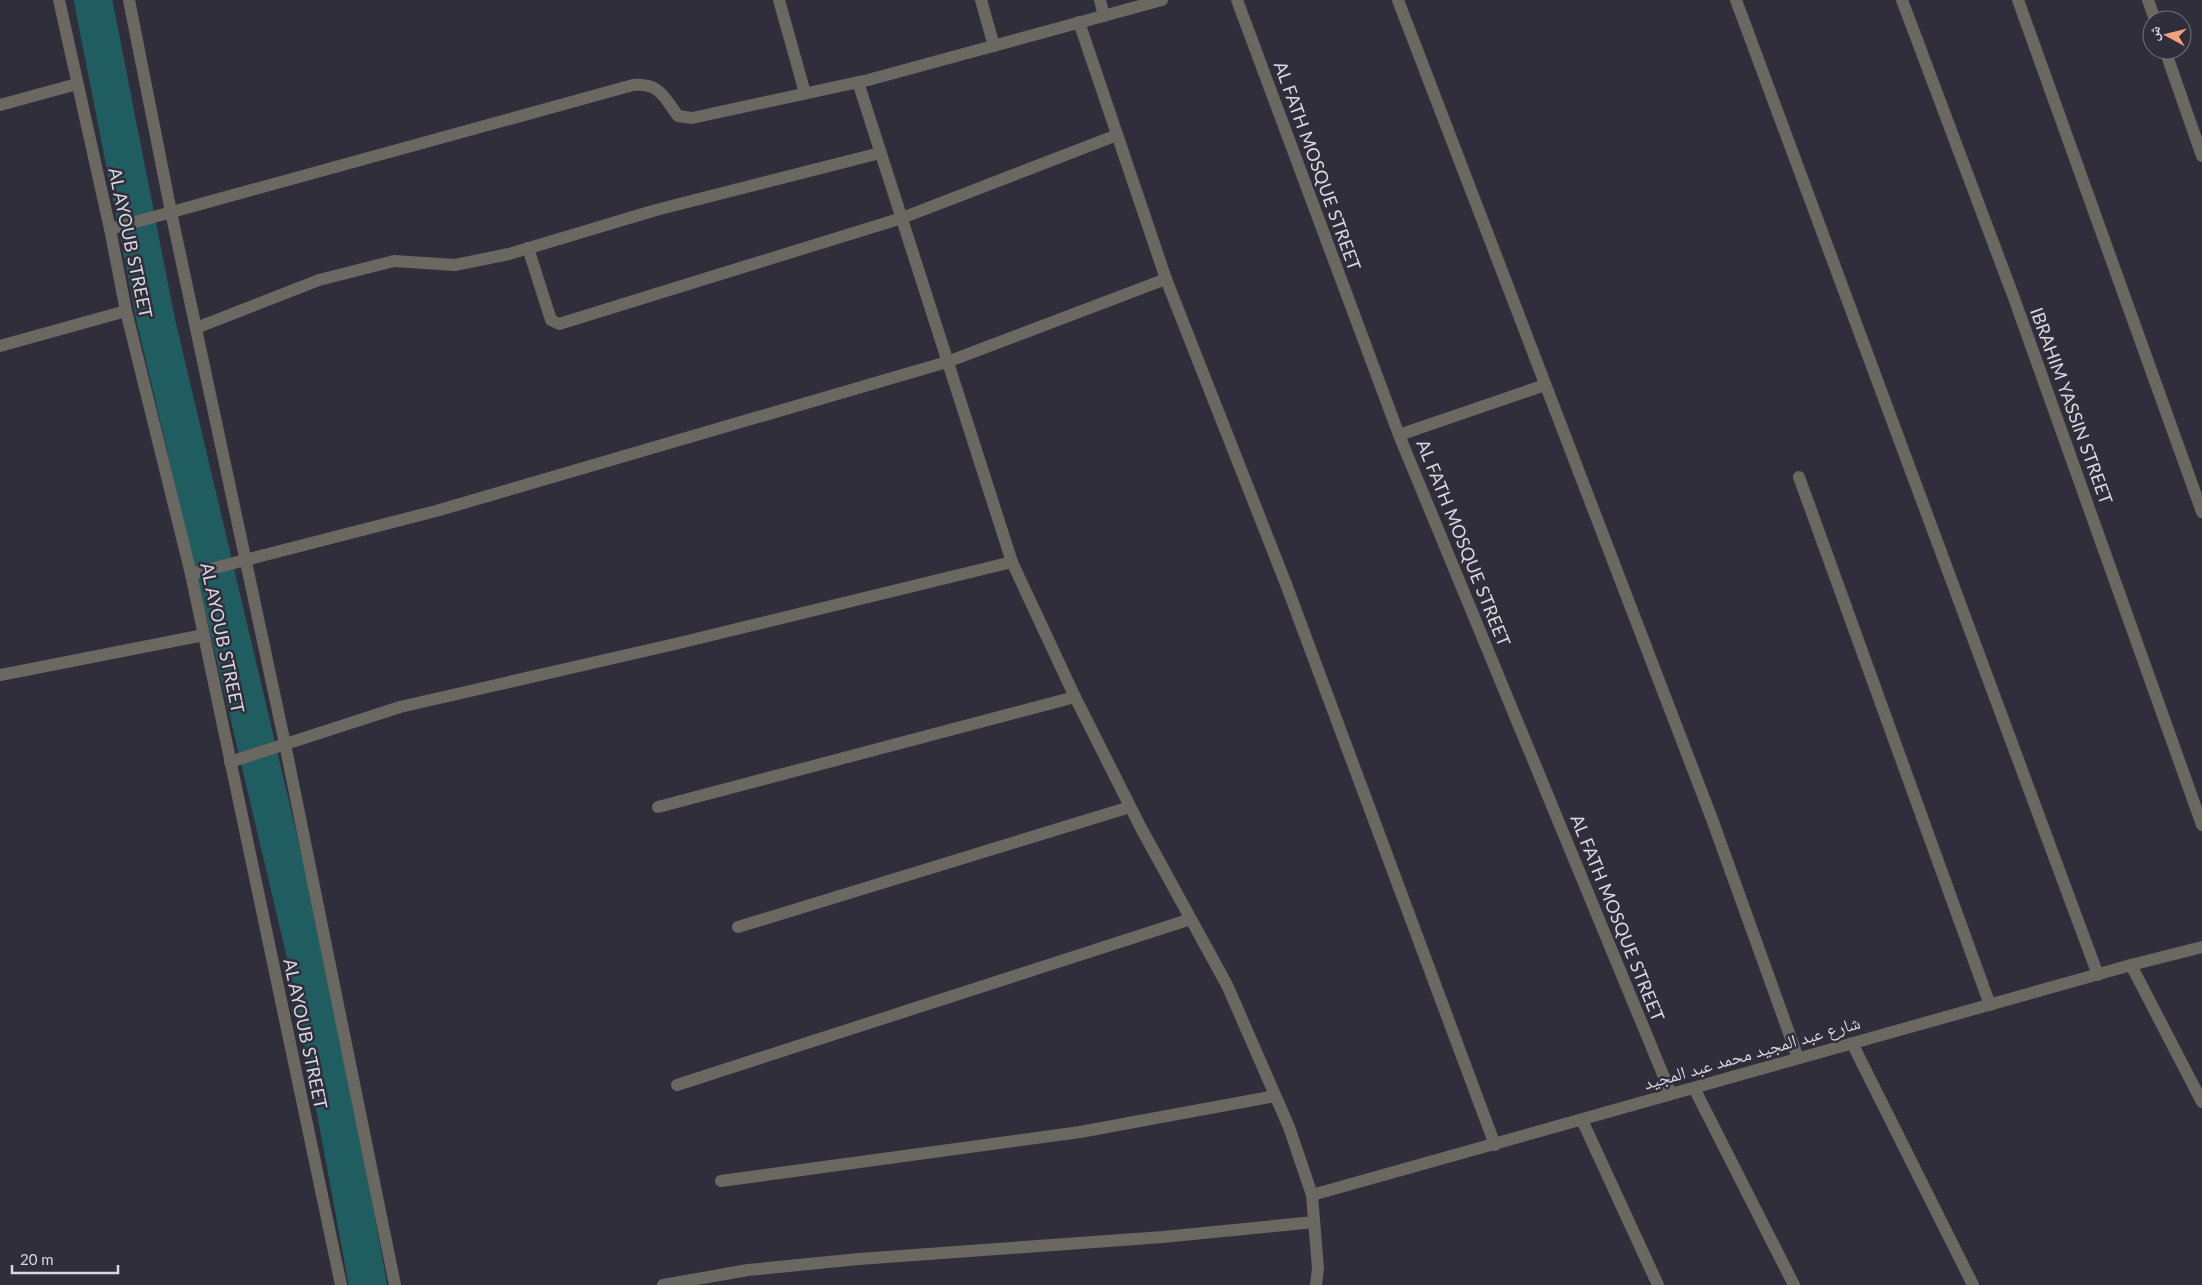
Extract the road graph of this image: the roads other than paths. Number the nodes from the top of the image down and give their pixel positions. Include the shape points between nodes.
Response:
1 (59, 0) edge
2 (129, 0) edge
3 (779, 0) edge
4 (982, 0) edge
5 (1100, 0) edge
6 (1162, 0) edge
7 (1237, 0) edge
8 (1398, 0) edge
9 (1736, 0) edge
10 (1902, 0) edge
11 (2018, 0) edge
12 (1104, 16) junction
13 (1079, 22) junction
14 (994, 46) junction
15 (2168, 60) edge
16 (858, 82) junction
17 (76, 84) junction
18 (805, 93) junction
19 (0, 105) edge
20 (1117, 134) junction
21 (880, 153) junction
22 (2202, 156) edge
23 (171, 212) junction
24 (902, 218) junction
25 (110, 228) junction
26 (528, 248) junction
27 (1166, 279) junction
28 (126, 312) junction
29 (196, 328) junction
30 (0, 346) edge
31 (947, 362) junction
32 (1546, 384) junction
33 (1399, 435) junction
34 (1799, 477) dead end
35 (2202, 512) edge
36 (246, 560) junction
37 (1012, 562) junction
38 (191, 574) junction
39 (204, 635) junction
40 (0, 675) edge
41 (1075, 697) junction
42 (285, 744) junction
43 (230, 762) junction
44 (658, 807) dead end
45 (1130, 807) junction
46 (2202, 826) edge
47 (1191, 919) junction
48 (738, 928) dead end
49 (2202, 947) edge
50 (2131, 965) junction
51 (2098, 975) junction
52 (1990, 1005) junction
53 (1852, 1043) junction
54 (1798, 1058) junction
55 (678, 1085) dead end
56 (1694, 1088) junction
57 (1671, 1094) junction
58 (1275, 1096) junction
59 (2202, 1102) edge
60 (1582, 1120) junction
61 (1495, 1145) junction
62 (721, 1181) dead end
63 (1312, 1195) junction
64 (1314, 1222) junction
65 (340, 1285) edge
66 (395, 1285) edge
67 (663, 1285) edge
68 (1316, 1285) edge
69 (1658, 1285) edge
70 (1794, 1285) edge
71 (1973, 1285) edge

1 - 17 street, AL AYOUB STREET
2 - 23 street
3 - 18 street
4 - 14 street
5 - 12 street
6 - 12 street
7 - 33 street, AL FATH MOSQUE STREET
8 - 32 street
9 - 51 street
10 - 46 street, IBRAHIM YASSIN STREET via 2014,298
11 - 35 street
12 - 13 street
13 - 14 street
13 - 20 street
14 - 16 street
15 - 22 street
16 - 18 street
16 - 21 street
17 - 19 street
17 - 25 street, AL AYOUB STREET
18 - 23 street via 692,118 678,116 657,88 633,85
20 - 24 street
20 - 27 street
21 - 24 street
21 - 26 street via 656,210
23 - 25 street
23 - 29 street
24 - 26 street via 559,324 550,320
24 - 31 street
25 - 28 street, AL AYOUB STREET
26 - 29 street via 455,264 394,261 319,280
27 - 31 street
27 - 61 street via 1286,584
28 - 30 street
28 - 38 street, AL AYOUB STREET
29 - 36 street
31 - 36 street via 436,511
31 - 37 street
32 - 33 street
32 - 54 street via 1712,819
33 - 57 street, AL FATH MOSQUE STREET
34 - 52 street
36 - 38 street
36 - 42 street
37 - 41 street
37 - 42 street via 400,707
38 - 39 street, AL AYOUB STREET
39 - 40 street
39 - 43 street, AL AYOUB STREET
41 - 44 street
41 - 45 street
42 - 43 street
42 - 66 street
43 - 65 street, AL AYOUB STREET
45 - 47 street
45 - 48 street
47 - 55 street
47 - 58 street via 1227,985
49 - 50 street, شارع عبد المجيد محمد عبد المجيد
50 - 51 street, شارع عبد المجيد محمد عبد المجيد
50 - 59 street
51 - 52 street, شارع عبد المجيد محمد عبد المجيد
52 - 53 street, شارع عبد المجيد محمد عبد المجيد
53 - 54 street, شارع عبد المجيد محمد عبد المجيد
53 - 71 street
54 - 56 street, شارع عبد المجيد محمد عبد المجيد
56 - 57 street, شارع عبد المجيد محمد عبد المجيد
56 - 70 street
57 - 60 street, شارع عبد المجيد محمد عبد المجيد
58 - 62 street via 1080,1132
58 - 63 street
60 - 61 street, شارع عبد المجيد محمد عبد المجيد
60 - 69 street
61 - 63 street, شارع عبد المجيد محمد عبد المجيد
63 - 64 street
64 - 67 street via 1163,1238 859,1259 748,1270
64 - 68 street via 1318,1269

